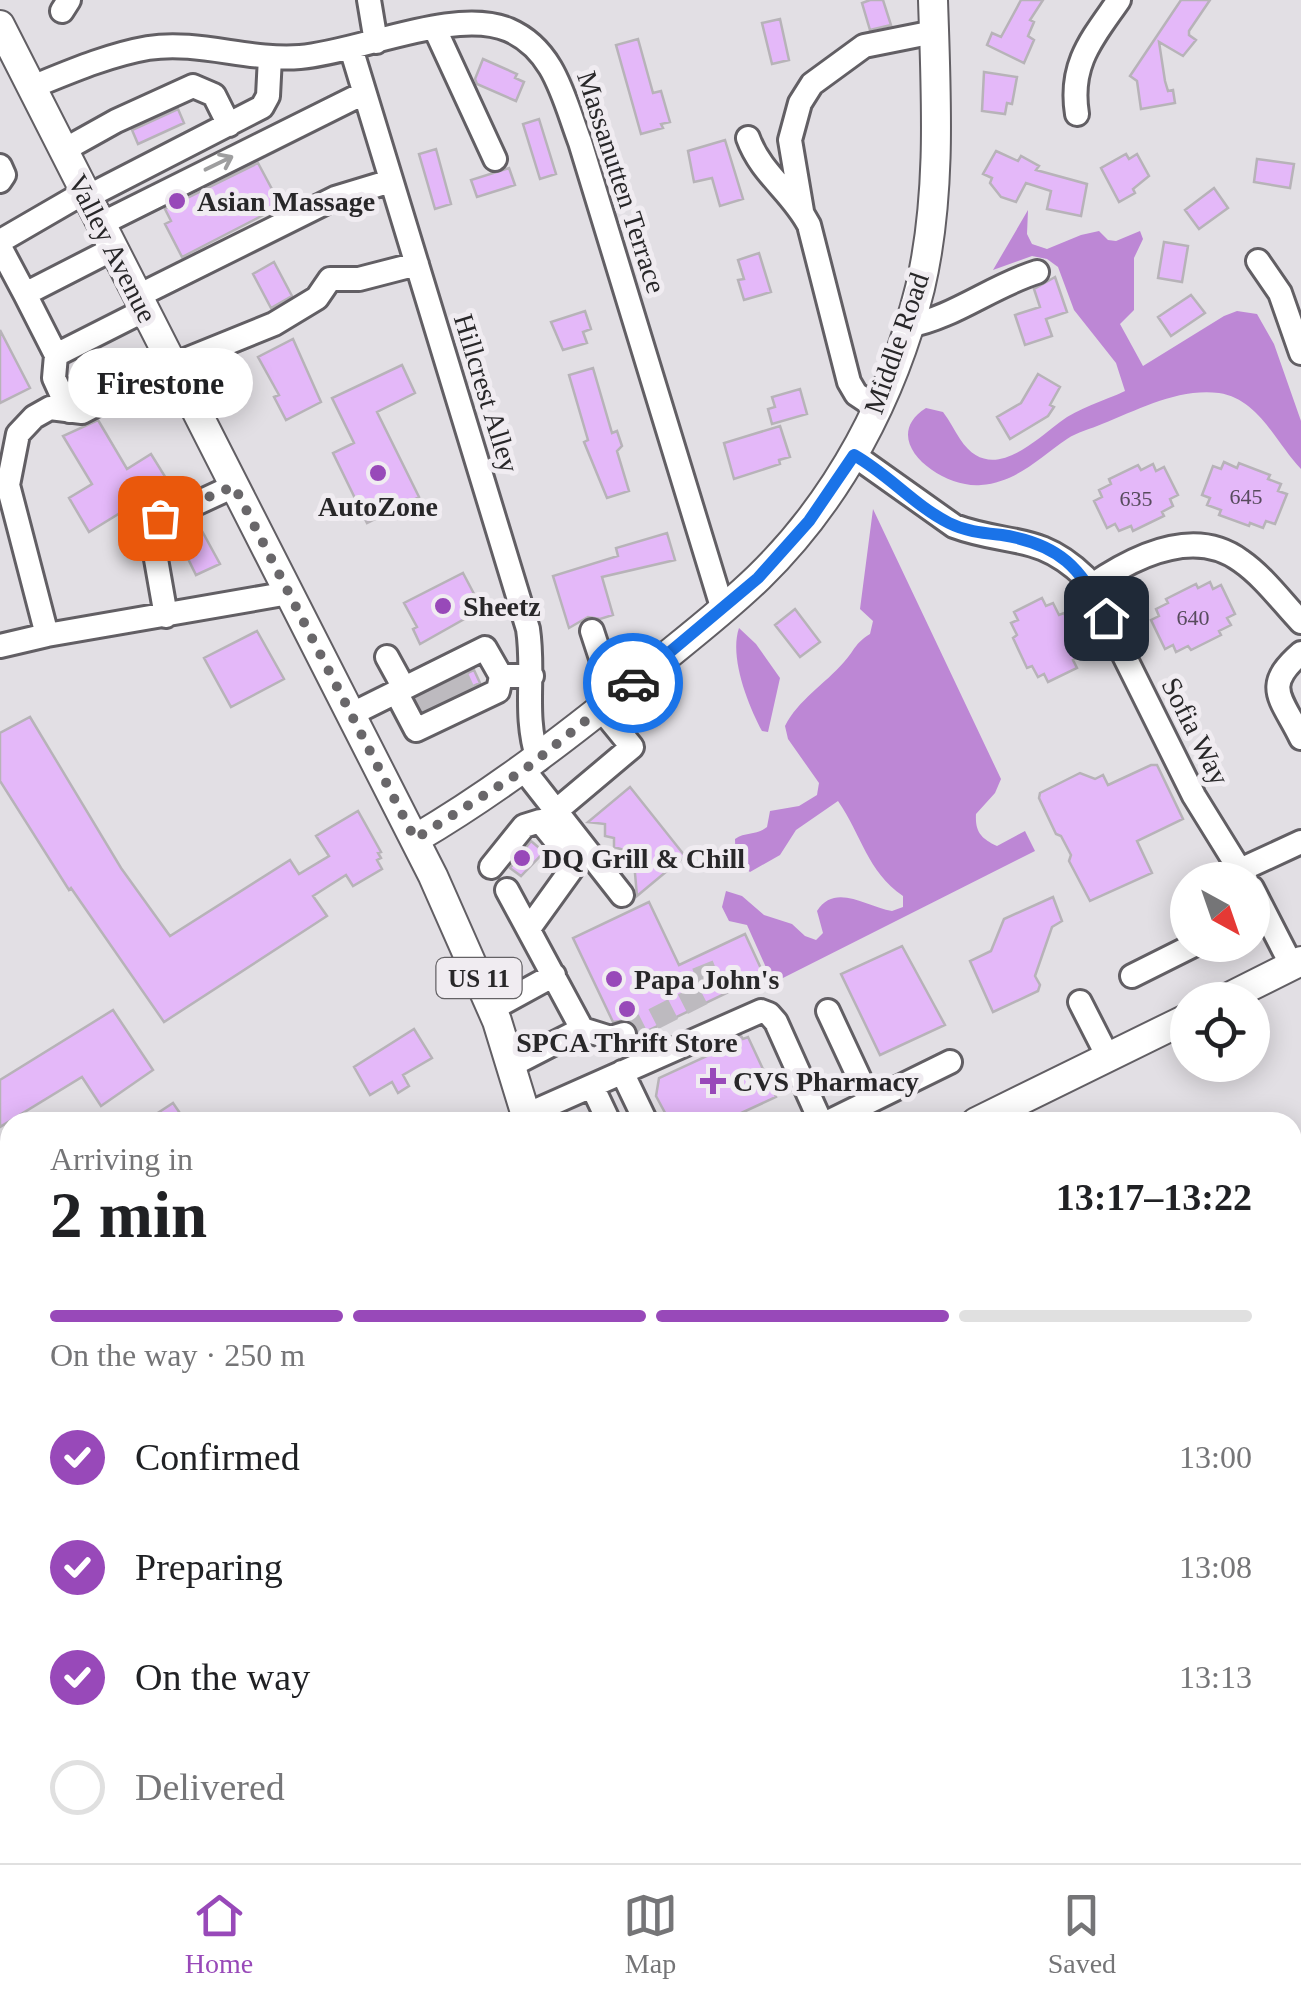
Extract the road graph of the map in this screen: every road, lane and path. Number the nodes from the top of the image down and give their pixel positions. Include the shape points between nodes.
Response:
1 (368, 0) edge
2 (933, 0) edge
3 (1119, 0) edge
4 (0, 25) edge
5 (435, 29) junction
6 (934, 32) junction
7 (376, 42) junction
8 (351, 48) junction
9 (270, 57) junction
10 (32, 88) junction
11 (364, 94) junction
12 (1077, 114) dead end
13 (229, 124) junction
14 (748, 138) dead end
15 (64, 150) junction
16 (496, 159) dead end
17 (391, 181) junction
18 (86, 194) junction
19 (802, 211) junction
20 (107, 236) junction
21 (0, 246) edge
22 (1258, 261) dead end
23 (416, 264) junction
24 (1037, 272) dead end
25 (25, 294) junction
26 (142, 303) junction
27 (908, 326) junction
28 (1301, 353) edge
29 (56, 355) junction
30 (173, 366) junction
31 (877, 408) junction
32 (69, 410) junction
33 (854, 455) junction
34 (234, 486) junction
35 (4, 487) edge
36 (1091, 586) junction
37 (290, 593) junction
38 (723, 610) junction
39 (166, 616) junction
40 (1301, 622) edge
41 (592, 631) dead end
42 (47, 635) junction
43 (0, 646) edge
44 (1301, 654) edge
45 (387, 657) dead end
46 (501, 676) junction
47 (532, 676) junction
48 (438, 692) junction
49 (608, 703) junction
50 (352, 714) junction
51 (1301, 738) edge
52 (531, 765) junction
53 (556, 811) junction
54 (415, 839) junction
55 (1301, 842) edge
56 (581, 856) junction
57 (1234, 862) edge
58 (1270, 863) edge
59 (491, 867) dead end
60 (507, 890) dead end
61 (622, 894) dead end
62 (530, 927) junction
63 (1270, 928) edge
64 (1170, 957) edge
65 (1296, 964) edge
66 (554, 976) junction
67 (1132, 976) dead end
68 (1260, 982) edge
69 (1080, 1002) dead end
70 (492, 1009) junction
71 (828, 1010) dead end
72 (1170, 1027) edge
73 (582, 1030) junction
74 (624, 1034) tunnel mouth
75 (783, 1039) junction
76 (672, 1049) junction
77 (1108, 1057) junction
78 (950, 1062) dead end
79 (512, 1065) junction
80 (622, 1072) junction
81 (592, 1086) junction
82 (870, 1102) junction
83 (525, 1112) edge
84 (541, 1112) edge
85 (604, 1112) edge
86 (641, 1112) edge
87 (815, 1112) edge
88 (843, 1112) edge
89 (996, 1112) edge

1 - 7 street
2 - 6 main road, Middle Road
3 - 12 street via 1078,64
4 - 10 main road, Valley Avenue / US 11
5 - 7 street, Massanutten Terrace
5 - 16 street
5 - 38 street, Massanutten Terrace via 492,24 526,39 554,69
6 - 19 street via 864,46 812,84 790,140
6 - 27 main road, Middle Road via 930,220
7 - 8 street, Massanutten Terrace
8 - 9 street, Massanutten Terrace
8 - 11 street, Hillcrest Alley
9 - 10 street, Massanutten Terrace via 148,48
9 - 13 street via 262,107
10 - 15 main road, Valley Avenue / US 11
11 - 17 street, Hillcrest Alley
20 -> 11 street
13 - 15 street via 214,95 193,86
13 - 18 street
14 - 19 street via 757,160
15 - 18 main road, Valley Avenue / US 11
17 - 23 street, Hillcrest Alley
17 - 26 street via 335,198
18 - 20 main road, Valley Avenue / US 11
18 - 21 street
19 - 31 street via 849,382
20 - 25 street
20 - 26 main road, Valley Avenue / US 11
21 - 25 street
22 - 28 street via 1280,293
23 - 30 street via 330,279 317,298 274,324
23 - 47 street, Hillcrest Alley via 524,614
24 - 27 street via 932,322
25 - 29 street
26 - 29 street
26 - 30 main road, Valley Avenue / US 11
27 - 31 main road, Middle Road
29 - 32 street via 54,378
30 - 32 street via 82,412
30 - 34 main road, Valley Avenue / US 11
31 - 33 main road, Middle Road
32 - 35 street via 50,408 18,434
33 - 36 street, Sofia Way via 938,517 973,533 1056,552
33 - 38 main road, Middle Road via 784,552
34 - 37 main road, Valley Avenue / US 11
34 - 39 street via 150,524
35 - 42 street
36 - 40 street via 1142,558 1201,544 1242,561
36 - 57 street, Sofia Way via 1194,796
37 - 39 street
37 - 50 main road, Valley Avenue / US 11
38 - 49 main road, Middle Road
39 - 42 street
41 - 49 street
42 - 43 street
44 - 51 street via 1280,672 1277,687
45 - 48 street
46 - 47 street
46 - 48 street via 498,691
46 - 48 street via 486,648
47 - 52 street, Hillcrest Alley
48 - 50 street
49 - 52 main road, Middle Road
49 - 53 street via 632,746
50 - 54 main road, Valley Avenue / US 11
52 - 53 street
52 - 54 main road, Middle Road
53 - 56 street
54 - 70 main road, Valley Avenue / US 11
55 - 58 street
56 - 59 street via 540,821 524,826
56 - 61 street
56 - 62 street
60 - 62 street
62 - 66 street
63 - 65 street, Sofia Way
64 - 67 street
65 - 68 main road
66 - 70 street
66 - 73 street
69 - 77 street
70 - 79 main road, Valley Avenue / US 11
71 - 82 street
72 - 77 main road
73 - 74 street via 611,1038
73 - 79 street
75 - 76 street via 766,1024 708,1046
75 - 76 street via 773,1017 758,1011
75 - 87 street
76 - 80 street
77 - 89 main road
78 - 82 street
79 - 83 main road, Valley Avenue / US 11
80 - 81 street
80 - 86 street
81 - 84 street
81 - 85 street
82 - 88 street

